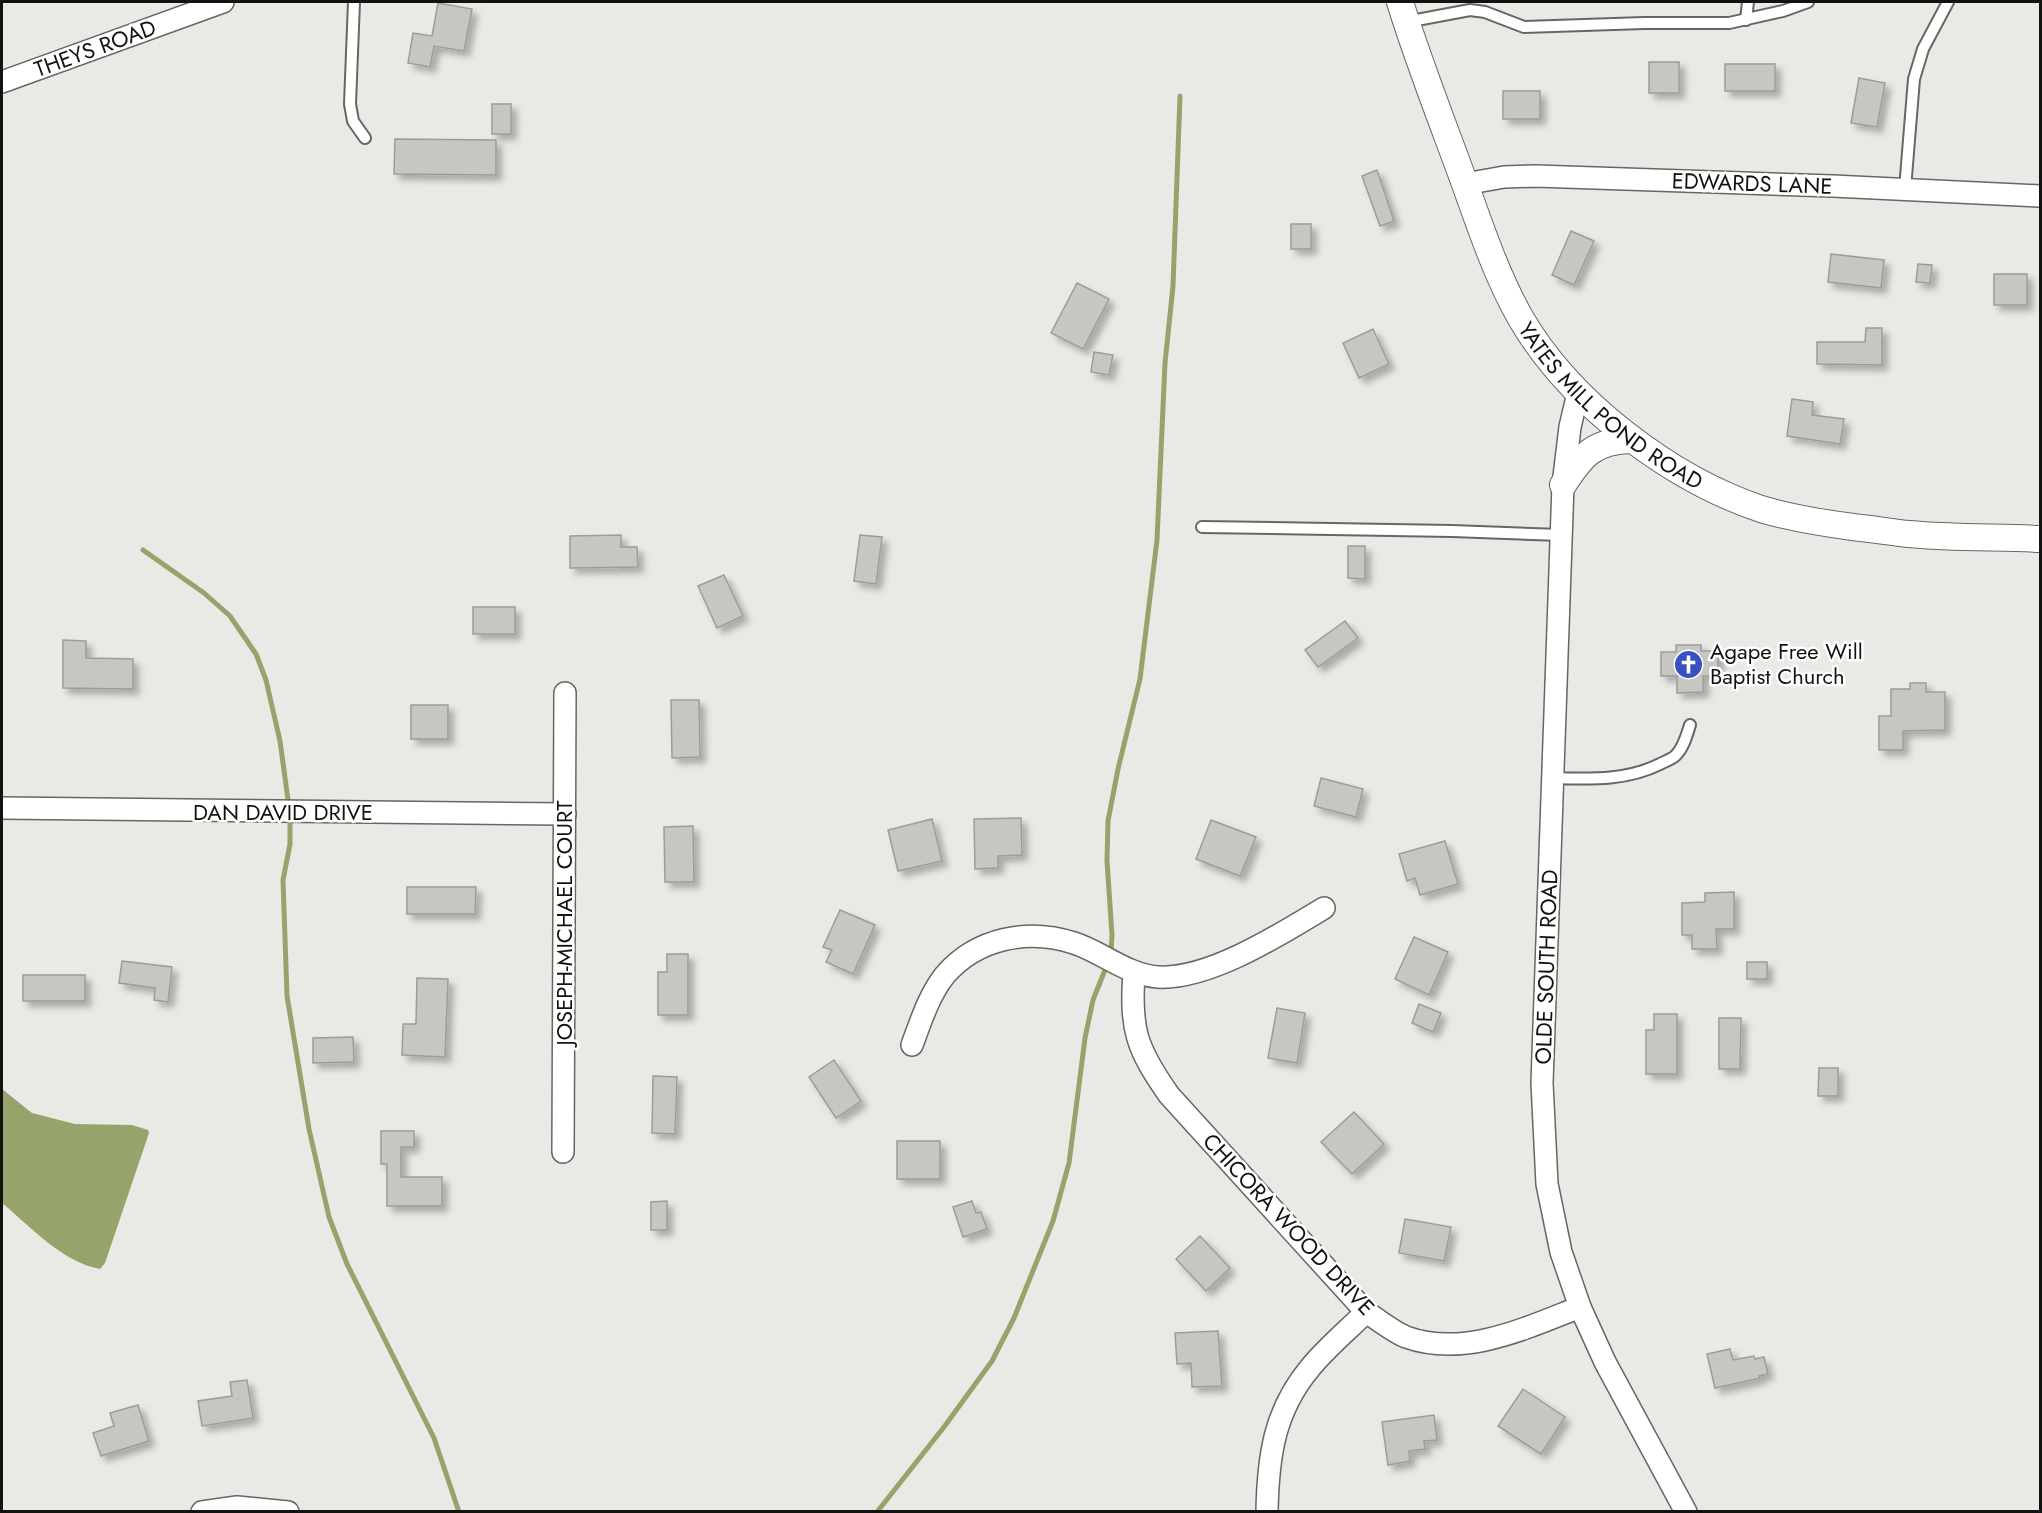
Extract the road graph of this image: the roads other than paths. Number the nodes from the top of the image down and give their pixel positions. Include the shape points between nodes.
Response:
1 (223, 2) edge
2 (354, 2) edge
3 (1748, 2) edge
4 (1808, 2) edge
5 (1948, 2) edge
6 (1403, 12) edge
7 (1746, 20) junction
8 (2, 82) edge
9 (365, 138) dead end
10 (1465, 184) junction
11 (1905, 189) junction
12 (2040, 195) edge
13 (1578, 393) junction
14 (1631, 440) junction
15 (1563, 485) junction
16 (1202, 526) dead end
17 (1561, 536) junction
18 (2040, 539) edge
19 (566, 693) dead end
20 (1690, 725) dead end
21 (1553, 778) junction
22 (2, 808) edge
23 (565, 814) junction
24 (1324, 908) dead end
25 (1134, 972) junction
26 (912, 1045) dead end
27 (563, 1152) dead end
28 (1580, 1308) junction
29 (1366, 1312) junction
30 (202, 1512) edge
31 (288, 1512) edge
32 (1267, 1512) edge
33 (1686, 1512) edge

1 - 8 street, THEYS ROAD
2 - 9 lane via 350,104 353,121
3 - 7 lane
4 - 7 lane
5 - 11 lane via 1923,49 1914,79
6 - 7 lane via 1470,10 1524,27
6 - 10 street, YATES MILL POND ROAD
10 - 11 street, EDWARDS LANE via 1536,176
10 - 13 street, YATES MILL POND ROAD via 1489,250 1520,317 1547,358
11 - 12 street, EDWARDS LANE
13 - 14 street, YATES MILL POND ROAD
13 - 15 street, OLDE SOUTH ROAD
14 - 15 street via 1609,442 1593,449 1578,462
14 - 18 street, YATES MILL POND ROAD via 1705,486 1762,509 1824,523 1910,534
15 - 17 street, OLDE SOUTH ROAD
16 - 17 lane
17 - 21 street, OLDE SOUTH ROAD
19 - 23 street, JOSEPH-MICHAEL COURT
20 - 21 lane via 1676,756 1656,766 1611,778
21 - 28 street, OLDE SOUTH ROAD via 1542,1072 1547,1184 1561,1252
22 - 23 street, DAN DAVID DRIVE
23 - 27 street, JOSEPH-MICHAEL COURT
24 - 25 street via 1234,958 1190,973 1158,977
25 - 26 street via 1074,943 1039,935 1001,939 973,951 946,975 930,1000
25 - 29 street, CHICORA WOOD DRIVE via 1131,1007 1136,1036 1150,1068 1169,1095
28 - 29 street, CHICORA WOOD DRIVE via 1526,1329 1469,1344 1429,1343 1404,1336
28 - 33 street, OLDE SOUTH ROAD
29 - 32 street via 1310,1367 1290,1396 1272,1441
30 - 31 street via 237,1507

